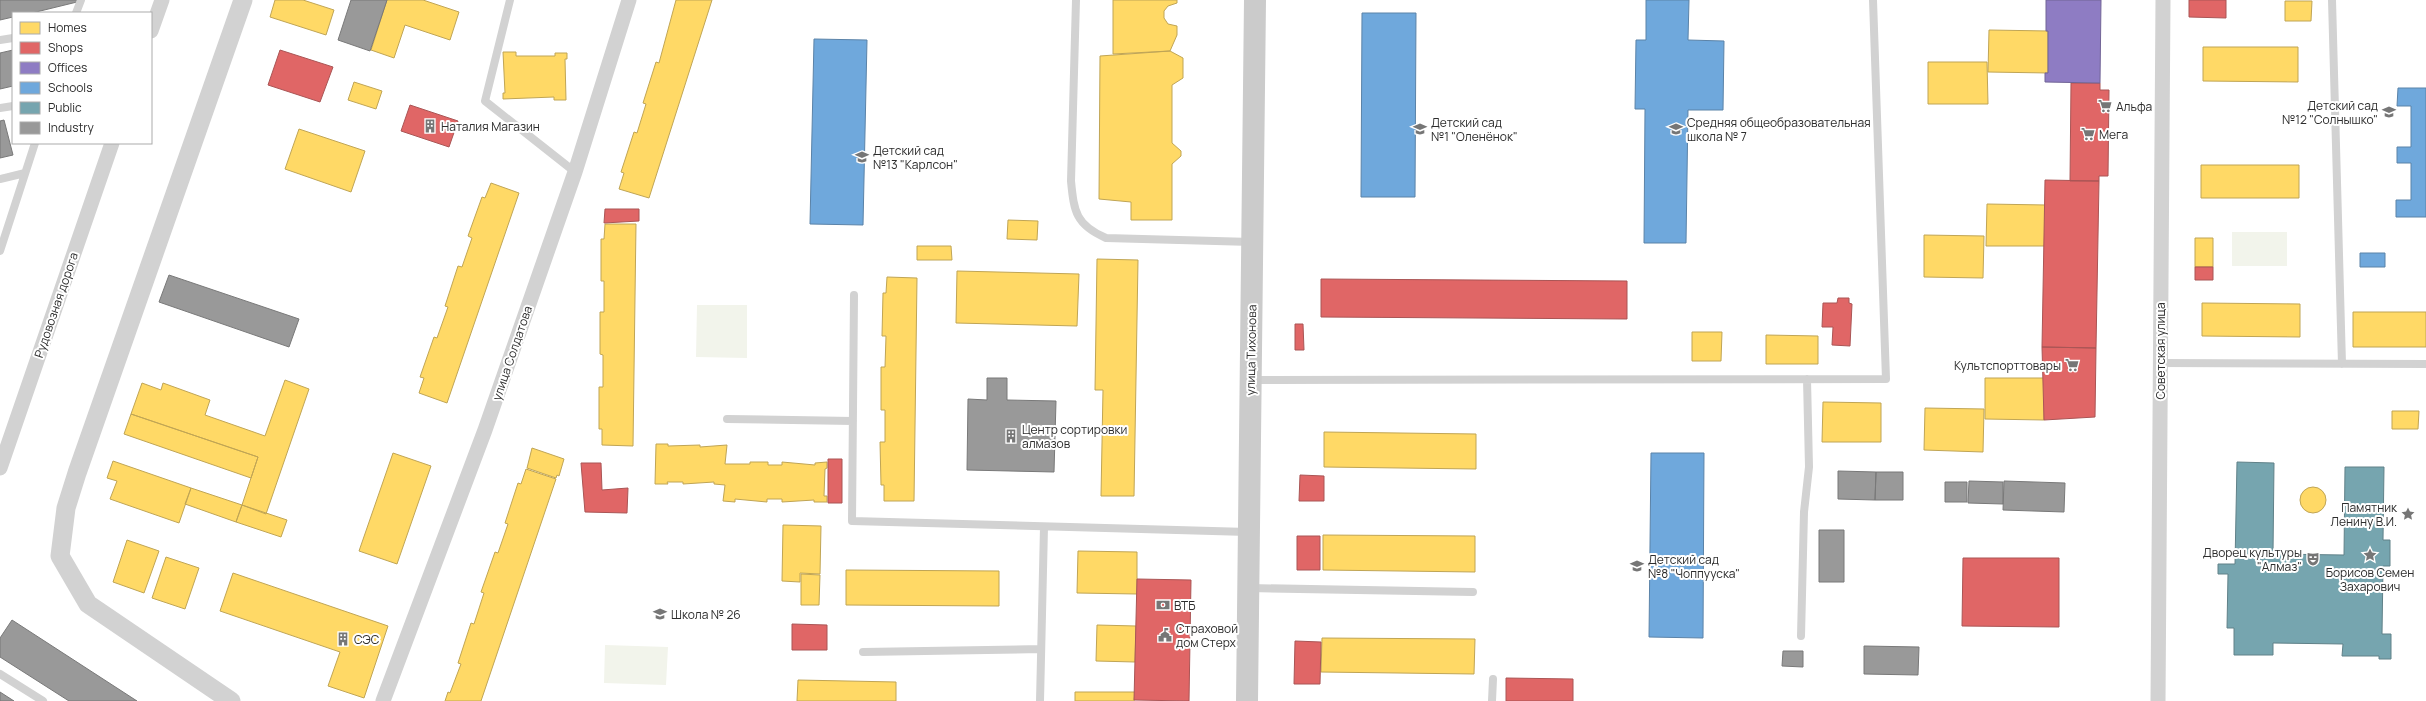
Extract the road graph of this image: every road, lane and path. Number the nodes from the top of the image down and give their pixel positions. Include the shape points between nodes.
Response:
1 (81, 0) edge
2 (162, 0) edge
3 (243, 0) edge
4 (510, 0) edge
5 (629, 0) edge
6 (1076, 0) edge
7 (1255, 0) edge
8 (1873, 0) edge
9 (2163, 0) edge
10 (2332, 0) edge
11 (76, 12) edge
12 (152, 28) edge
13 (12, 38) edge
14 (0, 40) edge
15 (12, 106) edge
16 (0, 108) edge
17 (35, 144) edge
18 (112, 144) edge
19 (575, 172) junction
20 (25, 173) junction
21 (0, 179) edge
22 (1252, 242) junction
23 (0, 248) edge
24 (854, 295) dead end
25 (2160, 363) junction
26 (2342, 364) junction
27 (2426, 364) edge
28 (1807, 379) junction
29 (1251, 380) junction
30 (727, 419) dead end
31 (853, 421) junction
32 (0, 468) edge
33 (1044, 526) junction
34 (1249, 532) junction
35 (1248, 588) junction
36 (1473, 592) dead end
37 (1801, 636) dead end
38 (1041, 649) junction
39 (862, 652) dead end
40 (0, 674) edge
41 (1493, 680) dead end
42 (43, 701) edge
43 (231, 701) edge
44 (383, 701) edge
45 (1040, 701) edge
46 (1247, 701) edge
47 (1492, 701) edge
48 (2158, 701) edge

1 - 11 lane
2 - 12 street
3 - 43 street via 77,473 66,508 60,556 88,604
4 - 19 lane via 485,101
5 - 19 street, улица Солдатова
6 - 22 lane via 1071,181 1073,202 1079,218 1089,230 1106,238
7 - 22 main road, улица Тихонова
8 - 28 lane via 1886,379
9 - 25 street, Советская улица
10 - 26 lane
13 - 14 lane
15 - 16 lane
17 - 20 lane
18 - 32 street, Рудовозная дорога
19 - 44 street, улица Солдатова via 485,430
20 - 21 lane
20 - 23 lane
22 - 29 main road, улица Тихонова
24 - 31 lane
25 - 26 lane
25 - 48 street, Советская улица
26 - 27 lane
28 - 29 lane
28 - 37 lane via 1809,465 1804,512
29 - 34 main road, улица Тихонова
30 - 31 lane
31 - 33 lane via 852,522
33 - 34 lane
33 - 38 lane
34 - 35 main road, улица Тихонова
35 - 36 lane
35 - 46 main road, улица Тихонова
38 - 39 lane
38 - 45 lane
40 - 42 lane
41 - 47 lane

